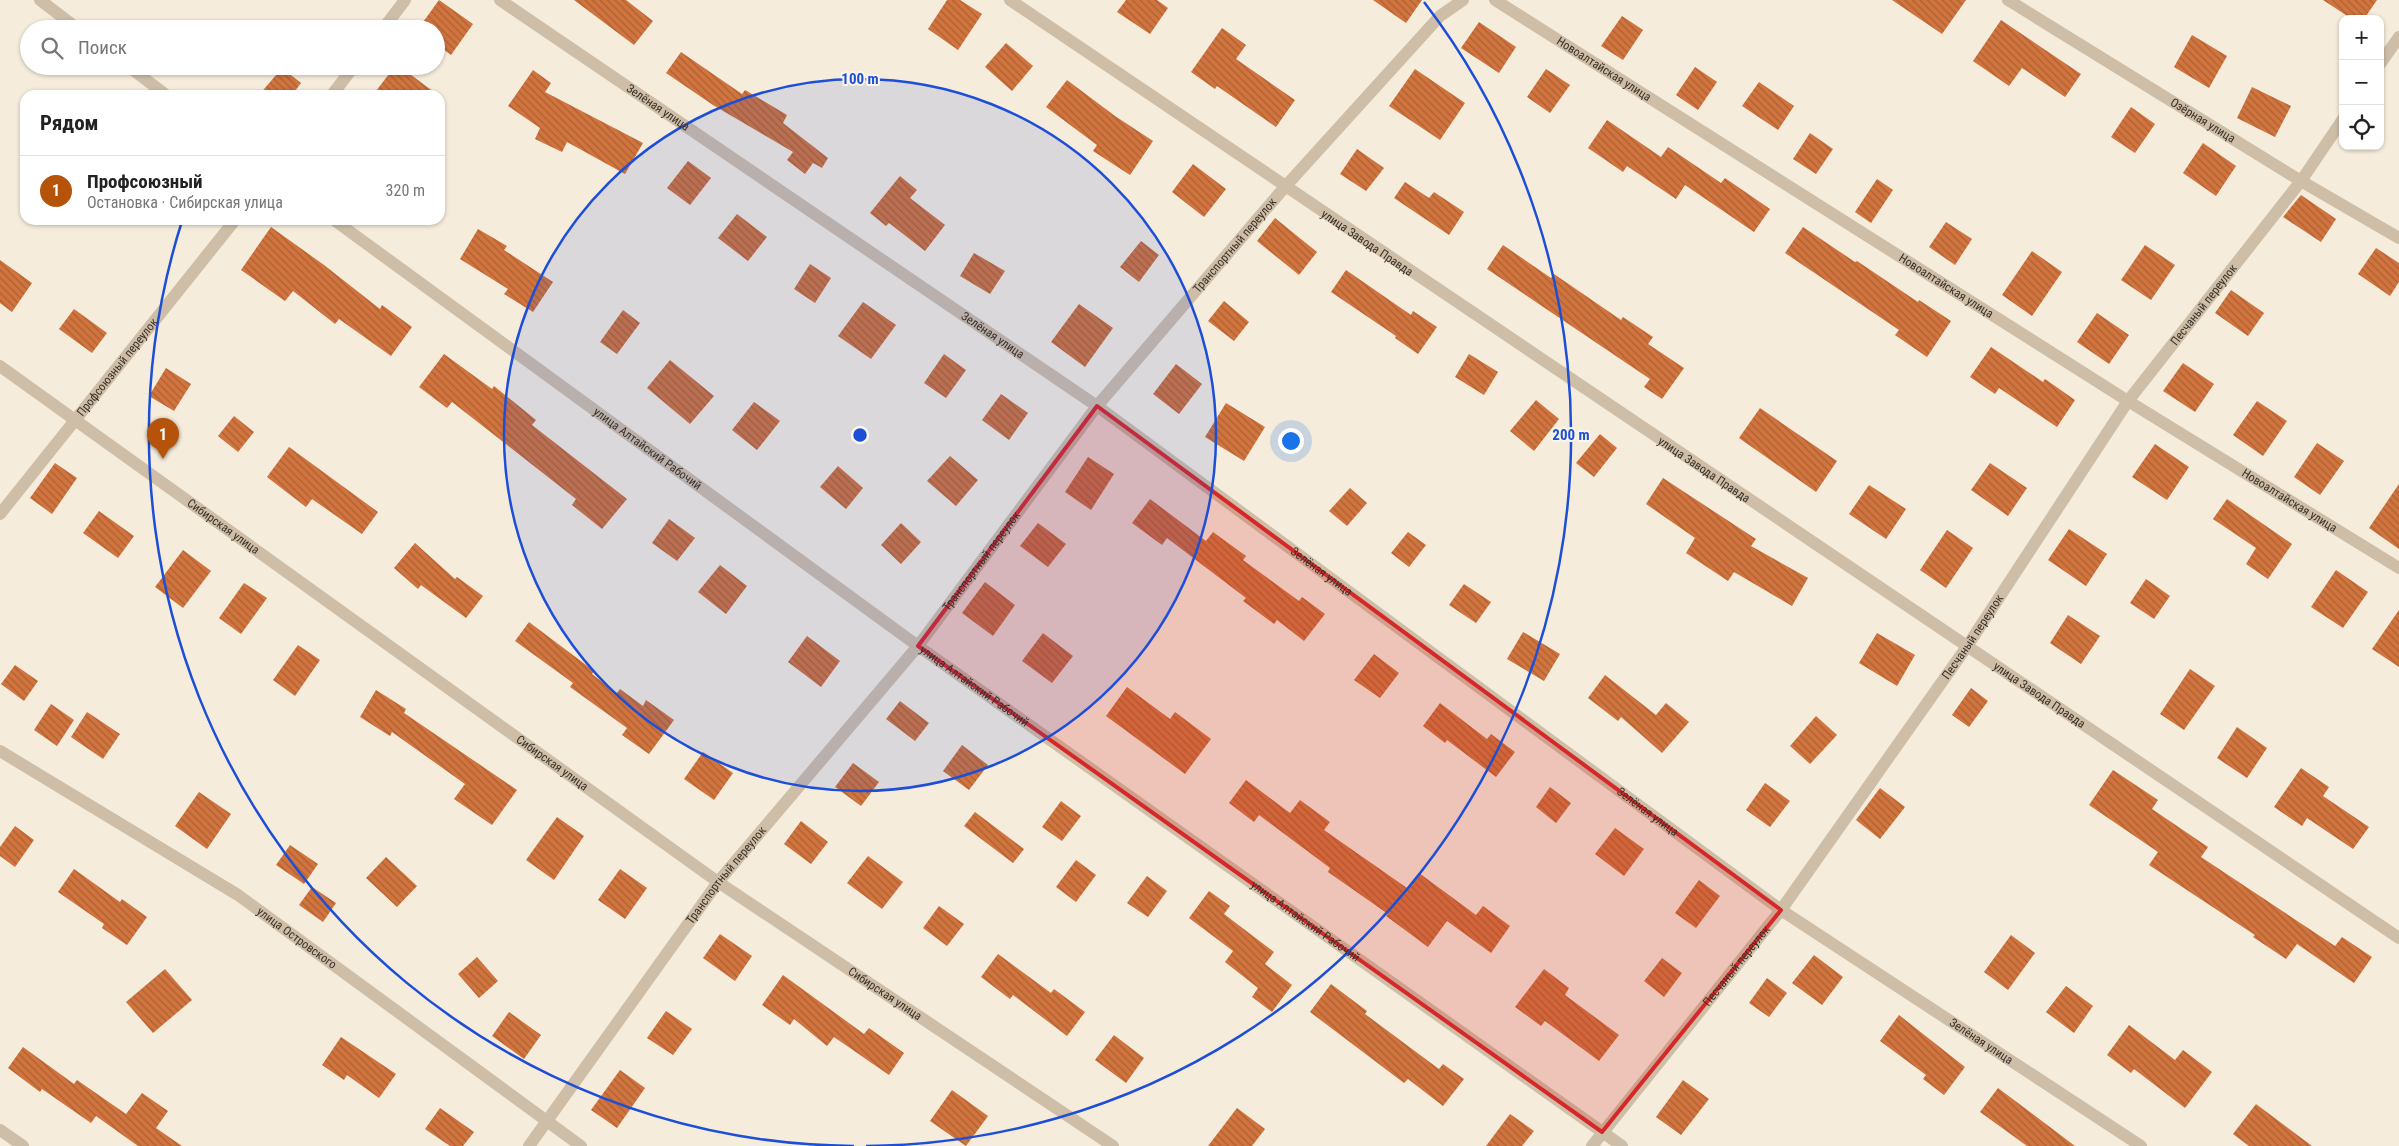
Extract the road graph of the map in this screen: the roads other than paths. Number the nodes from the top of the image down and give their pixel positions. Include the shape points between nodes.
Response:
1 (40, 0) edge
2 (405, 0) edge
3 (500, 0) edge
4 (1010, 0) edge
5 (1463, 0) edge
6 (1495, 0) edge
7 (2008, 0) edge
8 (66, 20) edge
9 (390, 20) edge
10 (2399, 37) edge
11 (2383, 60) edge
12 (140, 75) edge
13 (347, 75) edge
14 (159, 90) edge
15 (336, 90) edge
16 (2339, 125) edge
17 (2301, 180) junction
18 (1284, 188) junction
19 (231, 225) edge
20 (341, 225) edge
21 (2399, 238) edge
22 (0, 366) edge
23 (2128, 401) junction
24 (1097, 406) junction
25 (75, 418) junction
26 (0, 514) edge
27 (2399, 568) edge
28 (1968, 645) junction
29 (918, 646) junction
30 (0, 751) edge
31 (718, 882) junction
32 (1781, 910) junction
33 (2399, 938) edge
34 (547, 1122) junction
35 (0, 1130) edge
36 (1602, 1132) junction
37 (23, 1146) edge
38 (529, 1146) edge
39 (580, 1146) edge
40 (1113, 1146) edge
41 (1592, 1146) edge
42 (1622, 1146) edge
43 (2141, 1146) edge

1 - 8 street
2 - 9 street
3 - 24 street, Зелёная улица
4 - 18 street, улица Завода Правда
5 - 18 street, Транспортный переулок via 1440,16
6 - 23 street, Новоалтайская улица
7 - 17 street, Озёрная улица
10 - 11 street
12 - 14 street
13 - 15 street
16 - 17 street, Песчаный переулок
17 - 21 street, Озёрная улица
17 - 23 street, Песчаный переулок
18 - 24 street, Транспортный переулок
18 - 28 street, улица Завода Правда
19 - 25 street, Профсоюзный переулок
20 - 29 street, улица Алтайский Рабочий
22 - 25 street, Сибирская улица
23 - 27 street, Новоалтайская улица
23 - 28 street, Песчаный переулок
24 - 29 street, Транспортный переулок
24 - 32 street, Зелёная улица
25 - 26 street, Профсоюзный переулок
25 - 31 street, Сибирская улица
28 - 32 street, Песчаный переулок
28 - 33 street, улица Завода Правда
29 - 31 street, Транспортный переулок
29 - 36 street, улица Алтайский Рабочий
30 - 34 street, улица Островского via 238,895
31 - 34 street, Транспортный переулок
31 - 40 street, Сибирская улица
32 - 36 street, Песчаный переулок
32 - 43 street, Зелёная улица
34 - 38 street, Транспортный переулок
34 - 39 street, улица Островского
35 - 37 street
36 - 41 street, Песчаный переулок
36 - 42 street, улица Алтайский Рабочий

